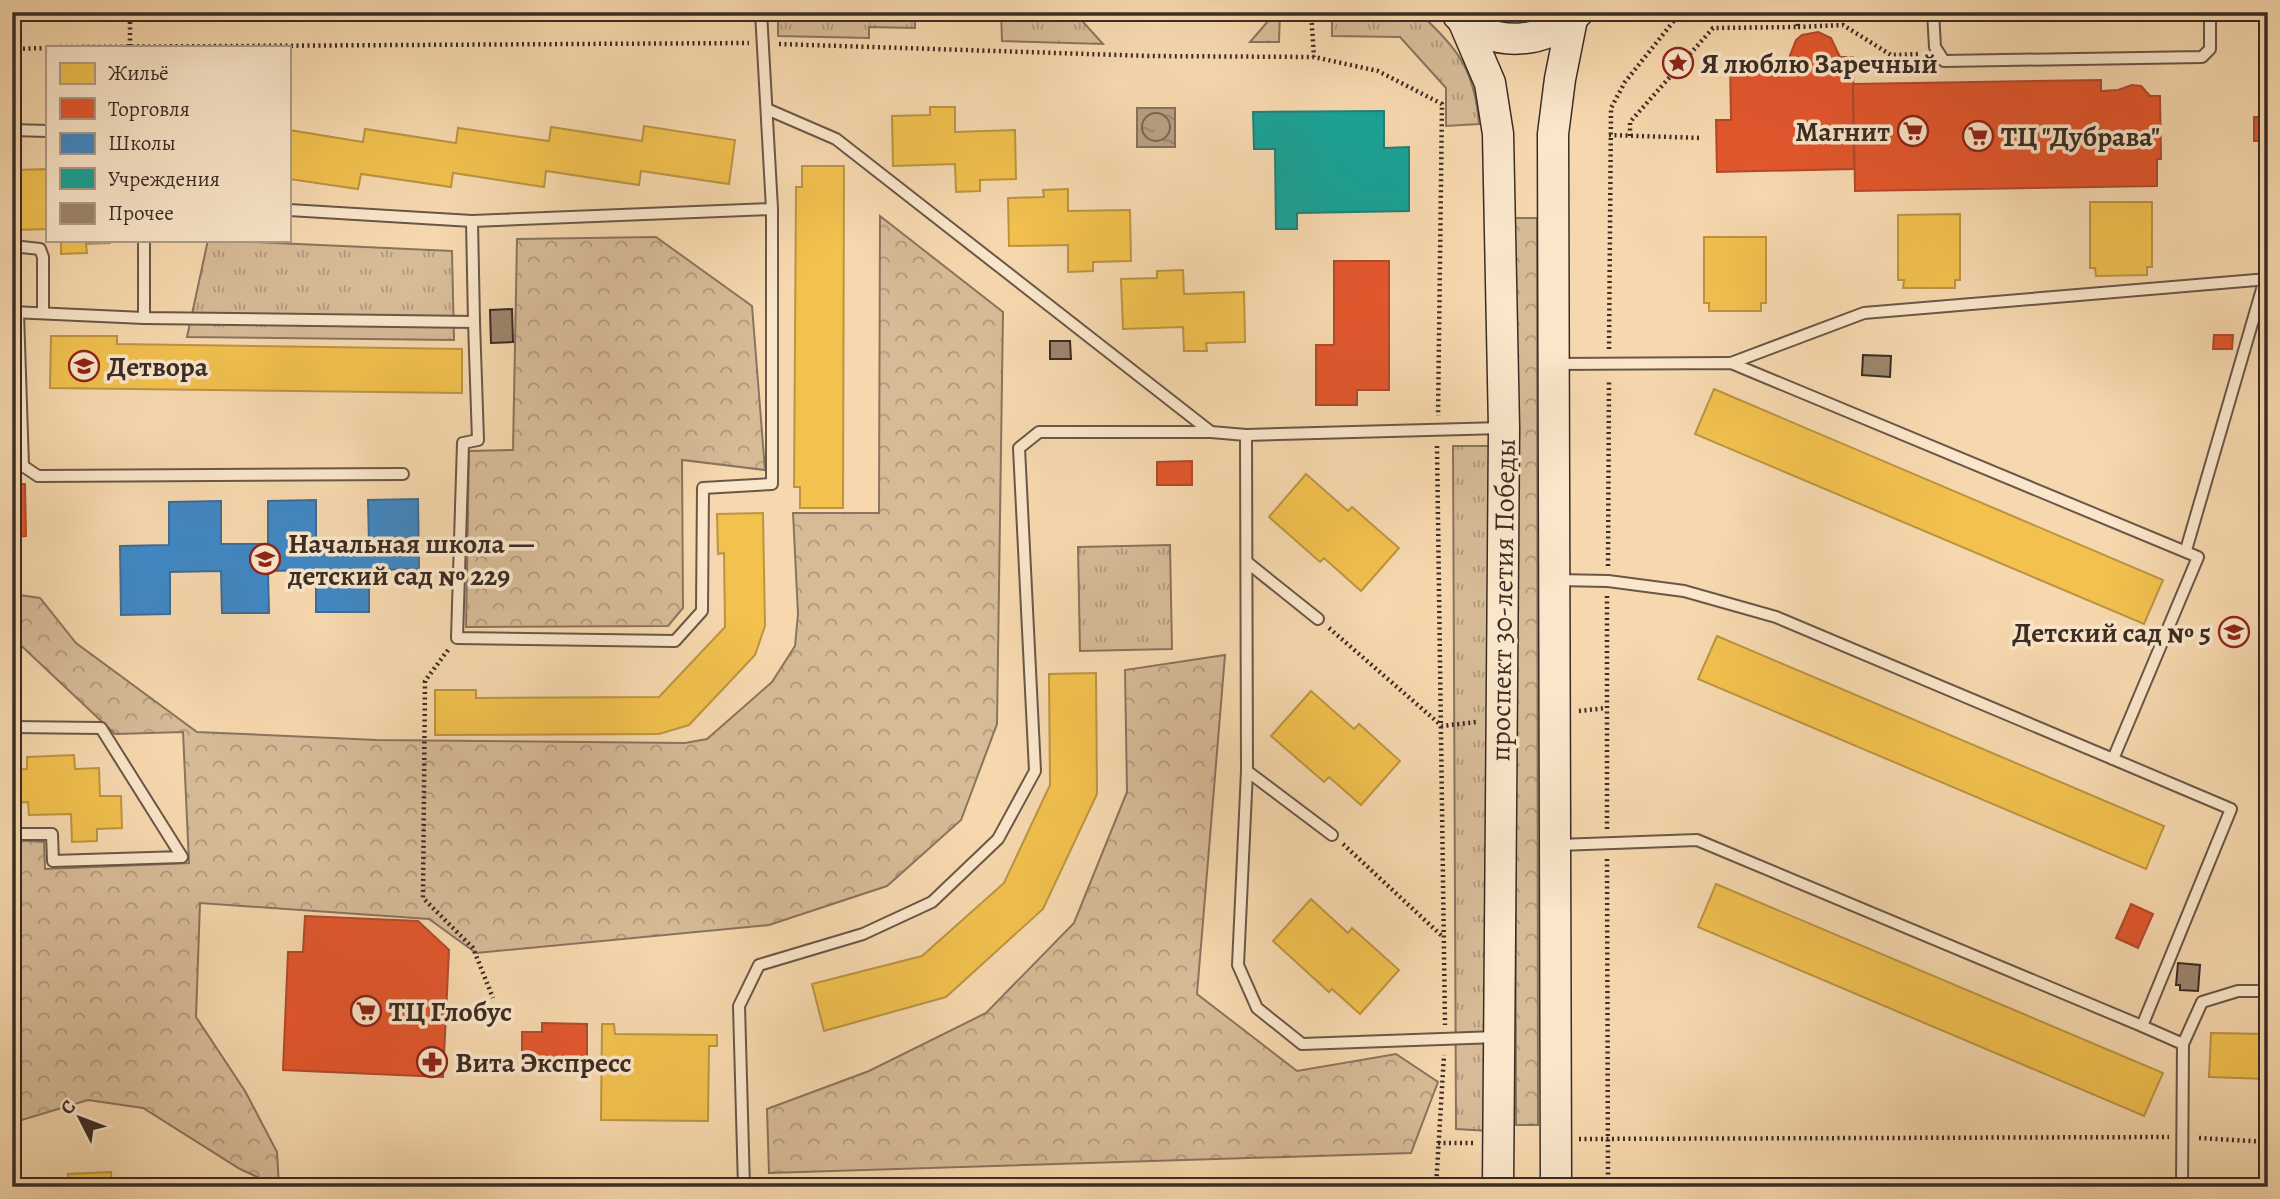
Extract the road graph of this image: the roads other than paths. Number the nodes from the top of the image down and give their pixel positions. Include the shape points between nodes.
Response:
1 (761, 12) edge
2 (1933, 12) edge
3 (2210, 12) edge
4 (1575, 15) edge
5 (1459, 16) edge
6 (769, 110) junction
7 (12, 130) edge
8 (46, 131) edge
9 (772, 209) junction
10 (290, 210) edge
11 (472, 221) junction
12 (144, 242) edge
13 (12, 246) edge
14 (2266, 279) edge
15 (15, 312) edge
16 (43, 313) junction
17 (144, 318) junction
18 (474, 322) junction
19 (1731, 363) junction
20 (1555, 364) junction
21 (1504, 428) junction
22 (1211, 432) junction
23 (1246, 435) junction
24 (403, 474) dead end
25 (2186, 550) junction
26 (1248, 563) junction
27 (1554, 580) junction
28 (1318, 619) road end
29 (12, 727) edge
30 (2113, 759) junction
31 (1247, 771) junction
32 (12, 834) edge
33 (1332, 835) road end
34 (1556, 845) junction
35 (2268, 991) edge
36 (2142, 1026) junction
37 (1500, 1037) junction
38 (2183, 1044) junction
39 (744, 1187) edge
40 (1497, 1187) edge
41 (1556, 1187) edge
42 (2182, 1187) edge

1 - 6 lane
2 - 3 lane via 1938,54 1944,61 2202,57 2210,49
4 - 5 main road via 1547,34 1517,40 1488,34
4 - 20 main road, проспект 30-летия Победы via 1553,134
5 - 21 main road, проспект 30-летия Победы via 1490,83 1498,134
6 - 9 lane
6 - 22 lane via 836,139
7 - 8 lane
9 - 11 lane
9 - 18 lane via 772,484 703,488 702,611 676,641 457,638 463,443 478,440
10 - 11 lane
11 - 18 lane
12 - 17 lane
13 - 16 lane via 40,249
14 - 19 lane via 1864,313
14 - 25 lane
15 - 16 lane
15 - 24 lane via 23,466 38,476
16 - 17 lane
17 - 18 lane
19 - 20 lane
19 - 25 lane
20 - 27 main road, проспект 30-летия Победы
21 - 23 lane
21 - 37 main road, проспект 30-летия Победы
22 - 23 lane
22 - 39 lane via 1039,432 1019,448 1035,771 998,839 932,901 863,934 759,965 739,1006
23 - 26 lane
25 - 30 lane via 2198,557
26 - 28 lane
26 - 31 lane
27 - 30 lane via 1608,581 1684,591 1776,617
27 - 34 main road, проспект 30-летия Победы
29 - 32 lane via 101,728 182,857 52,861 52,834
30 - 36 lane via 2231,809
31 - 33 lane
31 - 37 lane via 1238,965 1257,1008 1302,1044
34 - 36 lane via 1697,840
34 - 41 main road, проспект 30-летия Победы
35 - 38 lane via 2238,991 2202,1002
36 - 38 lane
37 - 40 main road, проспект 30-летия Победы
38 - 42 lane

